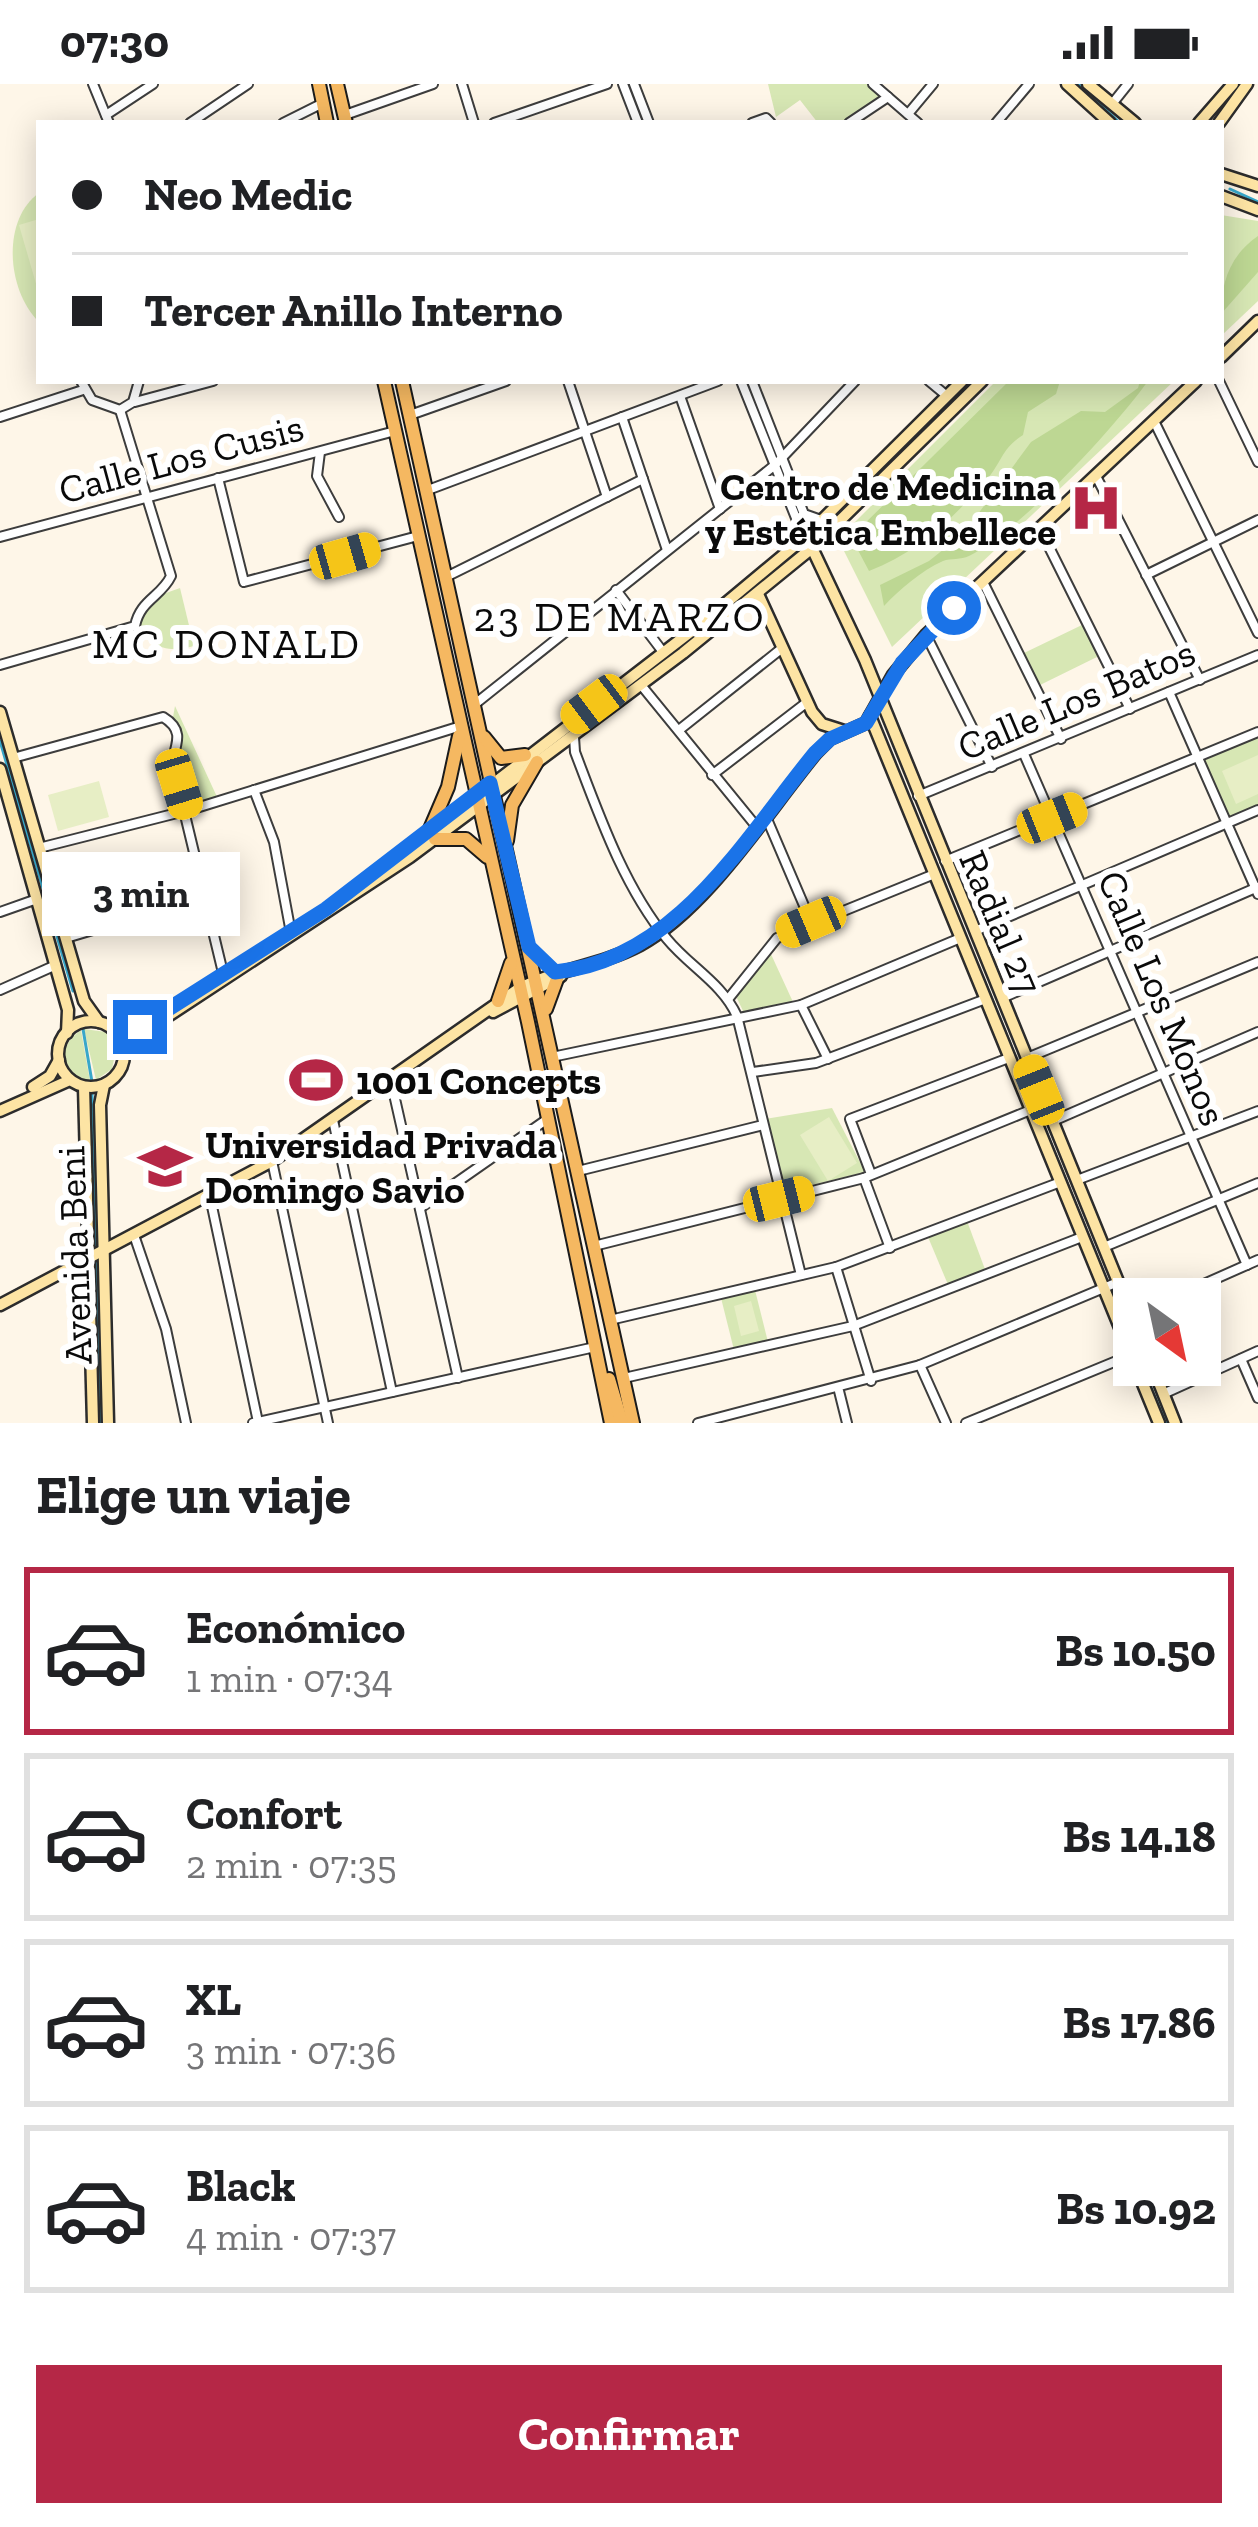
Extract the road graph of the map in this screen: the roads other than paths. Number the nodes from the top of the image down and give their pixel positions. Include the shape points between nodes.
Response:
1 (93, 84) edge
2 (153, 84) edge
3 (248, 84) edge
4 (319, 84) edge
5 (337, 84) edge
6 (433, 84) edge
7 (462, 84) edge
8 (607, 84) edge
9 (623, 84) edge
10 (634, 84) edge
11 (874, 84) edge
12 (933, 84) edge
13 (1029, 84) edge
14 (1067, 84) edge
15 (1088, 84) edge
16 (1128, 84) edge
17 (1233, 84) edge
18 (1247, 84) edge
19 (888, 97) junction
20 (323, 103) junction
21 (1112, 104) junction
22 (908, 114) junction
23 (108, 119) edge
24 (345, 119) edge
25 (194, 120) edge
26 (289, 120) edge
27 (326, 120) edge
28 (473, 120) edge
29 (503, 120) edge
30 (637, 120) edge
31 (649, 120) edge
32 (854, 120) edge
33 (915, 120) edge
34 (999, 120) edge
35 (1101, 120) edge
36 (1132, 120) edge
37 (1202, 120) edge
38 (1222, 120) edge
39 (1224, 176) edge
40 (1258, 186) edge
41 (1224, 197) edge
42 (1258, 210) edge
43 (1258, 321) edge
44 (1224, 354) edge
45 (138, 384) edge
46 (202, 384) edge
47 (388, 384) edge
48 (389, 384) edge
49 (403, 384) edge
50 (498, 384) edge
51 (569, 384) edge
52 (710, 384) edge
53 (742, 384) edge
54 (753, 384) edge
55 (852, 384) edge
56 (933, 384) edge
57 (959, 384) edge
58 (978, 384) edge
59 (1193, 384) edge
60 (1220, 384) edge
61 (82, 386) edge
62 (680, 395) junction
63 (947, 396) junction
64 (134, 402) junction
65 (119, 410) junction
66 (409, 416) junction
67 (0, 417) edge
68 (622, 417) junction
69 (1154, 421) junction
70 (584, 431) junction
71 (396, 436) junction
72 (913, 440) junction
73 (320, 452) junction
74 (778, 462) junction
75 (1258, 462) edge
76 (1096, 476) junction
77 (218, 478) junction
78 (643, 479) junction
79 (427, 490) junction
80 (147, 497) junction
81 (607, 497) junction
82 (720, 509) junction
83 (339, 517) dead end
84 (822, 520) junction
85 (1258, 520) edge
86 (1040, 529) junction
87 (418, 536) junction
88 (0, 537) edge
89 (1213, 542) junction
90 (808, 543) junction
91 (667, 550) junction
92 (1146, 575) junction
93 (446, 577) junction
94 (983, 582) junction
95 (616, 590) junction
96 (758, 593) junction
97 (729, 608) junction
98 (1258, 633) edge
99 (926, 635) junction
100 (782, 650) junction
101 (663, 652) junction
102 (1255, 657) edge
103 (865, 660) junction
104 (902, 663) junction
105 (0, 665) edge
106 (1258, 670) edge
107 (1200, 680) junction
108 (641, 685) junction
109 (1169, 692) junction
110 (878, 700) junction
111 (806, 703) junction
112 (475, 704) junction
113 (1130, 709) junction
114 (0, 712) edge
115 (871, 716) junction
116 (818, 721) junction
117 (460, 722) junction
118 (481, 730) junction
119 (679, 730) junction
120 (850, 730) junction
121 (1258, 732) edge
122 (574, 734) junction
123 (1060, 739) junction
124 (559, 745) junction
125 (823, 746) junction
126 (884, 748) junction
127 (575, 752) junction
128 (1024, 754) junction
129 (14, 758) junction
130 (901, 758) junction
131 (1198, 758) junction
132 (531, 759) junction
133 (992, 766) junction
134 (0, 769) edge
135 (712, 776) junction
136 (491, 789) junction
137 (254, 790) junction
138 (917, 796) junction
139 (476, 800) junction
140 (186, 808) junction
141 (1258, 809) edge
142 (14, 818) junction
143 (1052, 818) junction
144 (761, 821) junction
145 (0, 822) edge
146 (1226, 823) junction
147 (432, 834) junction
148 (937, 845) junction
149 (40, 848) junction
150 (920, 849) junction
151 (506, 854) junction
152 (489, 859) junction
153 (944, 862) junction
154 (930, 872) junction
155 (1083, 884) junction
156 (1257, 890) edge
157 (204, 897) junction
158 (37, 899) junction
159 (0, 912) edge
160 (811, 922) junction
161 (662, 931) junction
162 (974, 932) junction
163 (291, 933) junction
164 (64, 938) junction
165 (958, 940) junction
166 (1111, 950) junction
167 (530, 952) junction
168 (1258, 962) edge
169 (512, 963) junction
170 (56, 965) junction
171 (556, 975) junction
172 (224, 977) junction
173 (538, 984) junction
174 (0, 990) edge
175 (519, 993) junction
176 (729, 998) junction
177 (1000, 998) junction
178 (982, 1000) junction
179 (500, 1004) junction
180 (801, 1005) junction
181 (1138, 1012) junction
182 (544, 1016) junction
183 (737, 1016) junction
184 (99, 1022) junction
185 (528, 1022) junction
186 (115, 1031) junction
187 (1258, 1032) edge
188 (67, 1033) junction
189 (124, 1054) junction
190 (552, 1057) junction
191 (1006, 1058) junction
192 (828, 1059) junction
193 (1026, 1059) junction
194 (59, 1060) junction
195 (753, 1072) junction
196 (1162, 1073) junction
197 (70, 1080) junction
198 (392, 1081) junction
199 (104, 1085) junction
200 (84, 1087) junction
201 (0, 1108) edge
202 (1028, 1111) junction
203 (1258, 1112) edge
204 (333, 1120) junction
205 (546, 1120) junction
206 (763, 1125) junction
207 (1049, 1133) junction
208 (1190, 1137) junction
209 (272, 1161) junction
210 (577, 1171) junction
211 (868, 1176) junction
212 (1076, 1180) junction
213 (1058, 1183) junction
214 (1258, 1183) edge
215 (210, 1197) junction
216 (779, 1199) junction
217 (1216, 1199) junction
218 (419, 1209) junction
219 (1082, 1237) junction
220 (134, 1238) junction
221 (594, 1246) junction
222 (1104, 1247) junction
223 (890, 1249) junction
224 (97, 1257) junction
225 (1258, 1260) edge
226 (1247, 1265) junction
227 (836, 1267) junction
228 (801, 1275) junction
229 (1218, 1278) edge
230 (1111, 1285) junction
231 (1113, 1288) edge
232 (1113, 1292) edge
233 (0, 1305) edge
234 (610, 1319) junction
235 (853, 1326) junction
236 (1258, 1351) edge
237 (596, 1352) junction
238 (1241, 1359) junction
239 (1113, 1362) edge
240 (920, 1365) junction
241 (458, 1378) junction
242 (623, 1378) junction
243 (871, 1381) junction
244 (1145, 1386) edge
245 (1160, 1386) edge
246 (839, 1390) junction
247 (392, 1392) junction
248 (1163, 1394) junction
249 (1258, 1399) edge
250 (324, 1407) junction
251 (629, 1420) edge
252 (256, 1422) edge
253 (93, 1423) edge
254 (108, 1423) edge
255 (186, 1423) edge
256 (328, 1423) edge
257 (609, 1423) edge
258 (698, 1423) edge
259 (847, 1423) edge
260 (946, 1423) edge
261 (966, 1423) edge
262 (1159, 1423) edge
263 (1175, 1423) edge

1 - 23 street
2 - 23 street
3 - 25 street
4 - 20 main road
5 - 24 main road
6 - 24 street
7 - 28 street
8 - 29 street
9 - 30 street
10 - 31 street
11 - 19 street
12 - 22 street
13 - 34 street
14 - 35 street
15 - 21 street
16 - 21 street
17 - 37 street
18 - 38 street
19 - 22 street
19 - 32 street
20 - 26 street
20 - 27 main road
21 - 36 street
22 - 33 street
39 - 40 street
41 - 42 street
43 - 44 street
45 - 64 street
46 - 64 street
47 - 71 main road
48 - 66 main road
49 - 66 main road
50 - 66 street
51 - 70 street
52 - 62 street
53 - 74 street
54 - 74 street
55 - 74 street
56 - 63 street
57 - 63 street
58 - 72 street
59 - 69 street
60 - 75 street
61 - 65 street via 99,405
61 - 67 street
62 - 68 street
62 - 82 street
63 - 72 street
64 - 65 street
65 - 80 street
66 - 79 main road
68 - 70 street
68 - 78 street
69 - 76 street
69 - 89 street
70 - 79 street
70 - 81 street
71 - 73 street, Calle Los Cusis
71 - 87 main road
71 - 93 main road via 408,440
72 - 84 street
72 - 90 street
73 - 77 street, Calle Los Cusis
73 - 83 street via 317,476
74 - 82 street
74 - 84 street via 804,514
74 - 90 street
76 - 86 street
76 - 92 street
77 - 80 street, Calle Los Cusis
77 - 87 street via 244,582
78 - 81 street
78 - 91 street
79 - 93 main road
80 - 88 street, Calle Los Cusis
80 - 105 street via 171,576 138,609 135,626
81 - 93 street
82 - 91 street
84 - 90 street
85 - 89 street
86 - 94 street
86 - 113 street
87 - 117 main road
89 - 92 street
89 - 98 street
90 - 96 street
90 - 97 street
90 - 103 street, Radial 27
91 - 95 street
92 - 107 street
93 - 112 main road
94 - 99 street
94 - 123 street
95 - 101 street
95 - 112 street
96 - 97 street
96 - 100 street
97 - 101 street
97 - 108 street
99 - 104 street
99 - 133 street
100 - 111 street
100 - 119 street
101 - 132 street
102 - 106 street
102 - 107 street, Calle Los Batos
103 - 104 street via 881,669
103 - 110 street, Radial 27
104 - 110 street
107 - 109 street, Calle Los Batos
108 - 119 street
108 - 122 street
109 - 113 street, Calle Los Batos
109 - 131 street
110 - 115 street
110 - 130 street, Radial 27
111 - 116 street
111 - 135 street
112 - 118 main road
113 - 123 street, Calle Los Batos
114 - 129 street
115 - 120 street
115 - 126 street, Radial 27
116 - 120 street
116 - 125 street
117 - 137 street
117 - 139 main road
117 - 147 main road
118 - 132 main road via 501,758
118 - 136 main road
119 - 135 street
120 - 125 street
120 - 126 street
121 - 131 street
122 - 124 street
122 - 127 street
123 - 128 street, Calle Los Batos
124 - 127 street
124 - 132 street
125 - 144 street
126 - 130 street
126 - 150 street, Radial 27
127 - 161 street via 617,858
128 - 133 street, Calle Los Batos
128 - 143 street, Calle Los Monos
129 - 140 street via 163,717 179,739 172,761
129 - 149 street
130 - 138 street, Radial 27
131 - 143 street
131 - 146 street
132 - 136 street
132 - 151 main road via 512,805
133 - 138 street, Calle Los Batos
134 - 142 street
135 - 144 street
136 - 139 street
136 - 151 main road
137 - 140 street
137 - 163 street via 274,842
138 - 148 street, Radial 27
139 - 147 street
139 - 152 main road
140 - 149 street
140 - 157 street
141 - 146 street
142 - 145 street
142 - 158 street
143 - 153 street
143 - 155 street, Calle Los Monos
144 - 160 street
144 - 161 street
146 - 155 street
146 - 156 street
147 - 152 main road via 466,839
147 - 163 street
147 - 189 street via 139,1035
148 - 150 street via 930,853
148 - 153 street, Radial 27
149 - 164 street
150 - 154 street, Radial 27
151 - 167 main road
152 - 169 main road
153 - 154 street via 934,860
153 - 162 street, Radial 27
154 - 160 street
154 - 165 street, Radial 27
155 - 162 street
155 - 166 street, Calle Los Monos
156 - 166 street
157 - 164 street
157 - 172 street
158 - 159 street
158 - 170 street
160 - 176 street via 772,942
161 - 171 street
161 - 176 street
162 - 177 street, Radial 27
163 - 172 street
164 - 184 street via 83,1001
165 - 178 street, Radial 27
165 - 180 street
166 - 177 street
166 - 181 street, Calle Los Monos
167 - 169 main road via 524,972
167 - 171 main road
167 - 173 main road
168 - 181 street
169 - 175 main road
169 - 179 main road
170 - 174 street
170 - 188 street
171 - 173 street
171 - 182 main road
172 - 186 street via 132,1031
173 - 175 street
173 - 182 main road
175 - 179 street
175 - 185 main road
176 - 183 street
177 - 193 street, Radial 27
178 - 191 street, Radial 27
178 - 192 street
179 - 185 main road
179 - 198 street
180 - 183 street
180 - 192 street
181 - 193 street
181 - 196 street, Calle Los Monos
182 - 185 main road via 534,1006
182 - 190 main road
183 - 190 street
183 - 195 street
184 - 186 street
184 - 188 street
185 - 205 main road
186 - 189 street
187 - 196 street
188 - 194 street
189 - 199 street
190 - 210 main road
191 - 202 street, Radial 27
191 - 211 street via 850,1119
192 - 195 street
193 - 207 street, Radial 27
194 - 197 street
194 - 201 street via 45,1080
195 - 206 street
196 - 207 street
196 - 208 street, Calle Los Monos
197 - 200 street
197 - 201 street
198 - 204 street
198 - 218 street
199 - 200 street
199 - 224 street, Avenida Beni
200 - 224 street, Avenida Beni
202 - 207 street, Radial 27
202 - 211 street
203 - 208 street
204 - 209 street
204 - 247 street
205 - 218 street
205 - 237 main road
206 - 210 street
206 - 216 street
207 - 212 street, Radial 27
207 - 213 street, Radial 27
208 - 212 street
208 - 217 street, Calle Los Monos
209 - 215 street
209 - 250 street
210 - 221 main road
211 - 216 street
211 - 223 street
212 - 222 street, Radial 27
213 - 219 street, Radial 27
213 - 223 street
214 - 217 street
215 - 220 street
215 - 252 street
216 - 221 street
216 - 228 street
217 - 222 street
217 - 226 street, Calle Los Monos
218 - 241 street
219 - 230 street, Radial 27
219 - 235 street
220 - 224 street
220 - 255 street via 166,1329
221 - 234 main road
222 - 230 street, Radial 27
223 - 227 street
224 - 233 street
224 - 253 street, Avenida Beni
224 - 254 street, Avenida Beni
225 - 226 street
226 - 229 street
227 - 228 street
227 - 235 street
228 - 234 street
230 - 231 street, Radial 27
230 - 232 street, Radial 27
230 - 240 street
234 - 242 main road
235 - 242 street
235 - 243 street
236 - 238 street
237 - 241 street
237 - 251 main road
237 - 257 main road
238 - 248 street
238 - 249 street
239 - 261 street
240 - 243 street
240 - 260 street
241 - 247 street
242 - 251 main road
243 - 246 street
244 - 262 street, Radial 27
245 - 248 street
246 - 258 street
246 - 259 street
247 - 250 street
248 - 263 street
250 - 252 street
250 - 256 street

